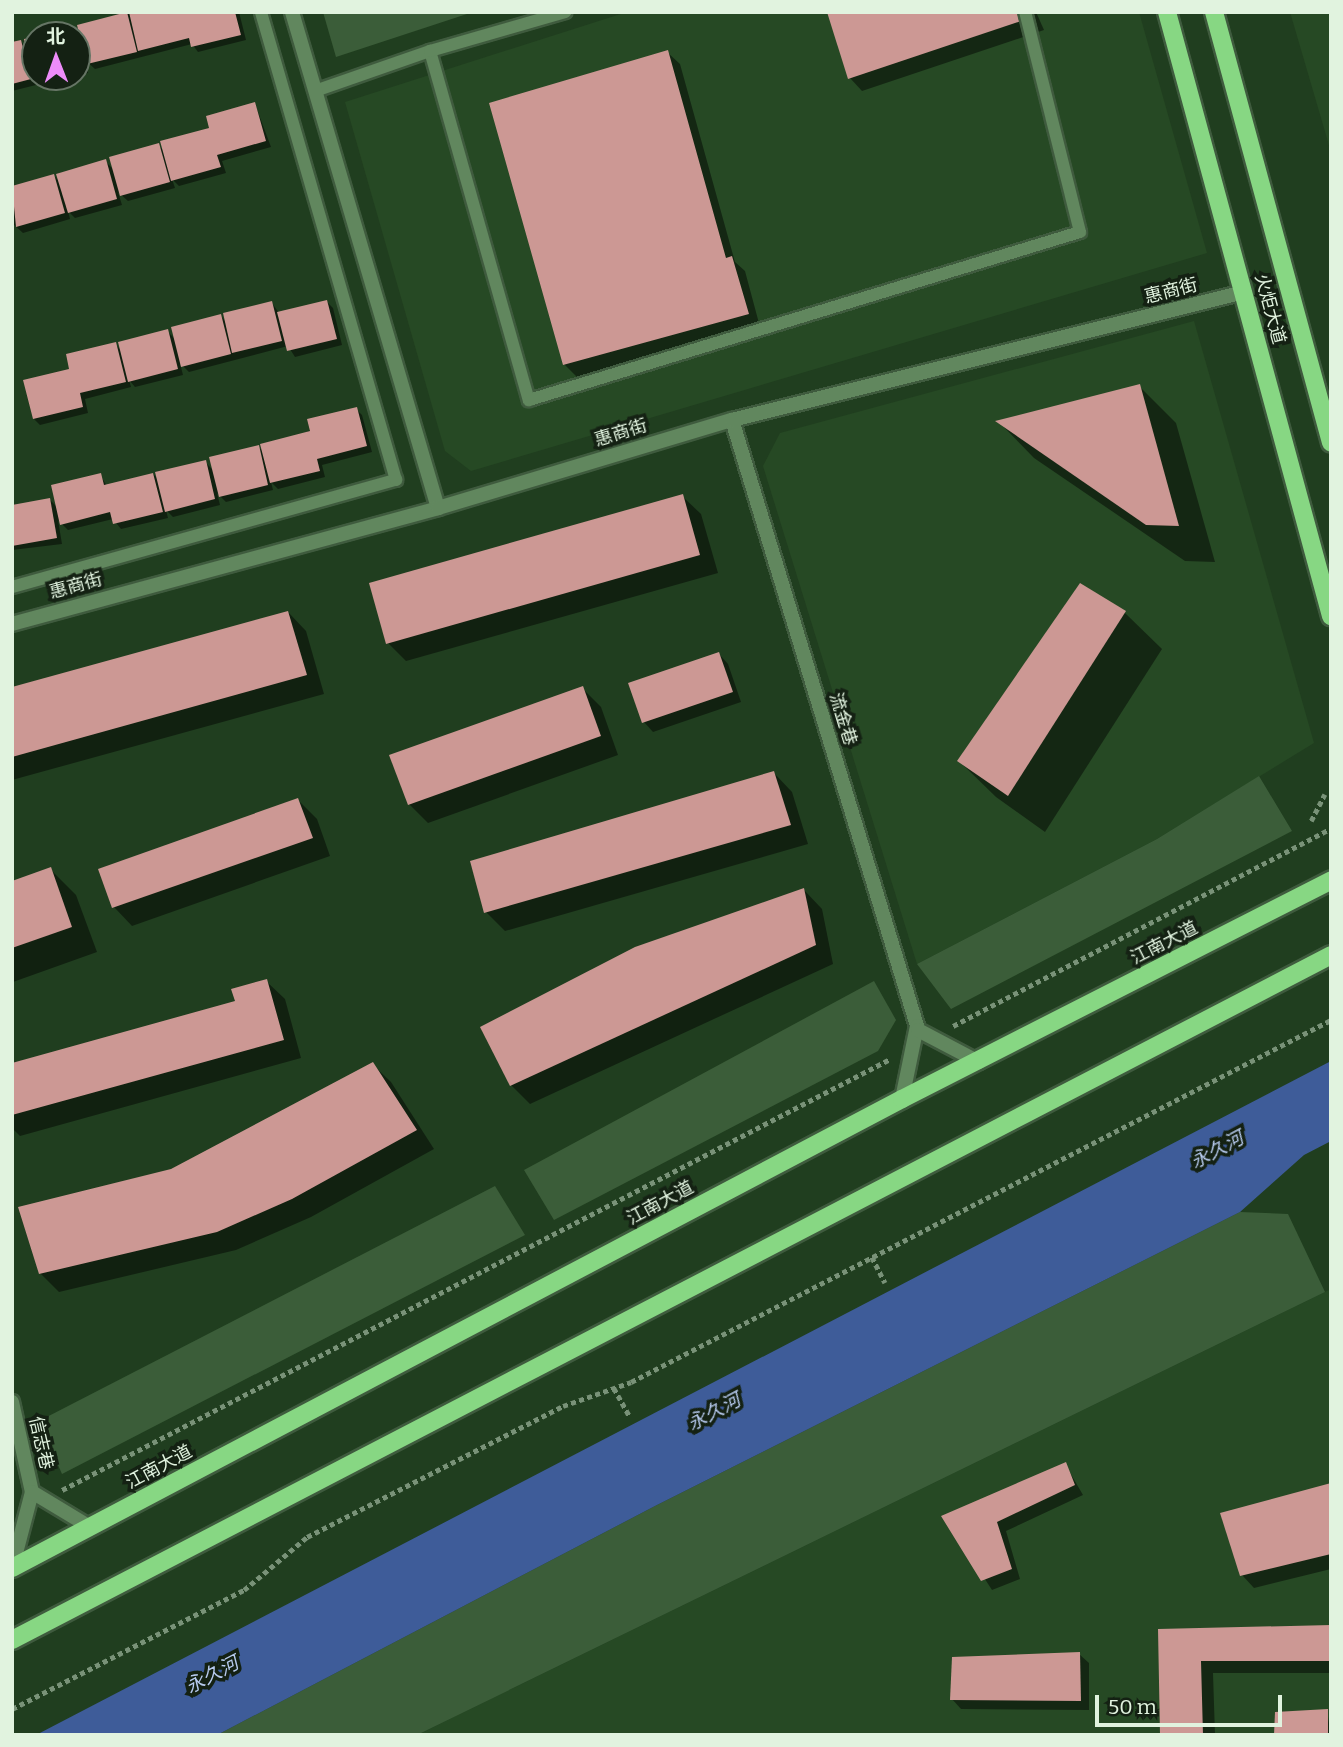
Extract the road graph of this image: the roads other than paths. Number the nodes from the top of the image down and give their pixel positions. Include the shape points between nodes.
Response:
1 (261, 12) edge
2 (292, 12) edge
3 (565, 12) edge
4 (1025, 12) edge
5 (1167, 12) edge
6 (1214, 12) edge
7 (430, 51) junction
8 (315, 91) junction
9 (1244, 292) junction
10 (732, 420) junction
11 (1331, 442) edge
12 (438, 508) junction
13 (12, 587) edge
14 (1331, 616) edge
15 (12, 624) edge
16 (1331, 880) edge
17 (1331, 955) edge
18 (918, 1030) junction
19 (979, 1062) junction
20 (902, 1099) junction
21 (12, 1402) edge
22 (38, 1496) junction
23 (90, 1527) junction
24 (12, 1568) edge
25 (12, 1640) edge

1 - 13 lane via 396,480
2 - 8 street
3 - 7 lane
4 - 7 lane via 1080,232 528,400
5 - 9 main road, 火炬大道
6 - 11 main road, 火炬大道
7 - 8 lane
8 - 12 street
9 - 10 street, 惠商街
9 - 14 main road, 火炬大道
10 - 12 street, 惠商街
10 - 18 street, 流金巷
12 - 15 street, 惠商街
16 - 19 main road, 江南大道
17 - 25 main road
18 - 19 street
18 - 20 street
19 - 20 main road, 江南大道
20 - 23 main road, 江南大道
21 - 22 street, 信志巷
22 - 23 street
22 - 24 street, 信志巷
23 - 24 main road, 江南大道

